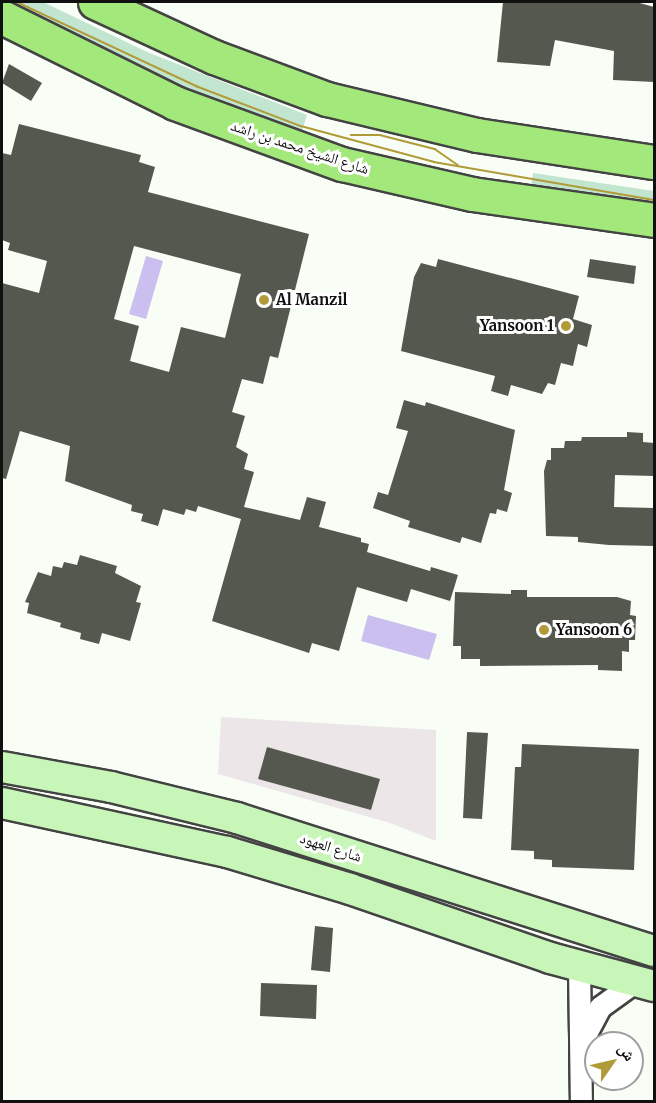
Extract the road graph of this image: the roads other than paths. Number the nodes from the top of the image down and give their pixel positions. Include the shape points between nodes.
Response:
1 (95, 2) edge
2 (2, 17) edge
3 (654, 162) edge
4 (654, 220) edge
5 (2, 767) edge
6 (2, 803) edge
7 (654, 951) edge
8 (579, 965) junction
9 (648, 977) edge
10 (582, 1042) junction
11 (580, 1101) edge

1 - 3 main road via 214,57 327,99 477,135
2 - 4 main road, شارع الشيخ محمد بن راشد via 175,103 342,164 472,194
5 - 7 street, شارع العهود via 111,787 237,818
6 - 8 street via 227,852
8 - 9 street
8 - 10 street
9 - 10 street via 600,1007
10 - 11 street

